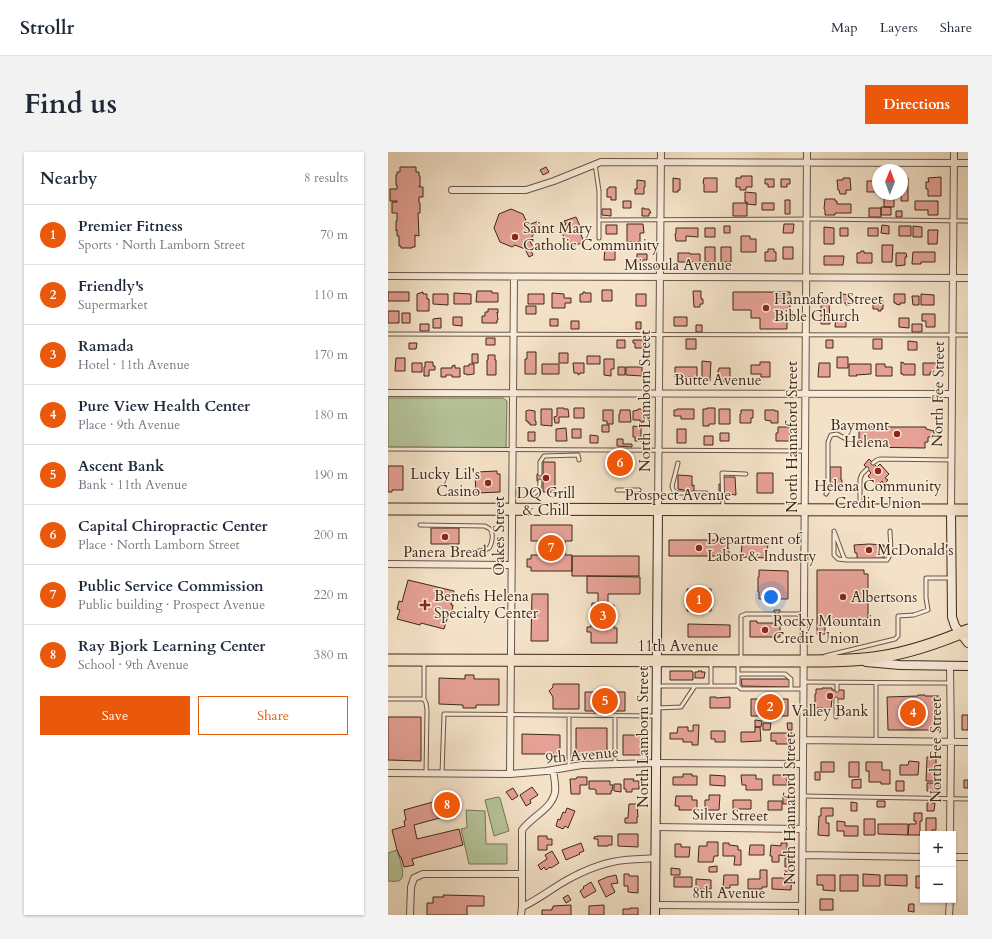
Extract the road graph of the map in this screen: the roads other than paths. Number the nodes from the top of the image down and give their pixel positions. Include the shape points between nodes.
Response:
1 (661, 152) edge
2 (807, 152) edge
3 (954, 152) edge
4 (661, 162) junction
5 (807, 162) junction
6 (954, 163) junction
7 (968, 163) edge
8 (595, 164) junction
9 (452, 190) dead end
10 (599, 220) junction
11 (660, 220) junction
12 (807, 220) junction
13 (954, 221) junction
14 (968, 221) edge
15 (599, 238) dead end
16 (388, 276) edge
17 (514, 277) junction
18 (660, 278) junction
19 (806, 278) junction
20 (953, 278) junction
21 (968, 278) edge
22 (388, 334) edge
23 (513, 334) junction
24 (660, 334) junction
25 (806, 335) junction
26 (952, 335) junction
27 (968, 335) edge
28 (388, 392) edge
29 (513, 393) junction
30 (659, 393) junction
31 (806, 393) junction
32 (952, 394) junction
33 (846, 439) dead end
34 (388, 449) edge
35 (512, 449) junction
36 (659, 450) junction
37 (805, 450) junction
38 (578, 460) dead end
39 (951, 460) junction
40 (678, 463) dead end
41 (874, 463) dead end
42 (867, 469) dead end
43 (540, 474) dead end
44 (746, 474) dead end
45 (540, 481) dead end
46 (617, 490) dead end
47 (639, 490) dead end
48 (706, 493) dead end
49 (826, 494) dead end
50 (533, 495) dead end
51 (388, 509) edge
52 (512, 509) junction
53 (658, 510) junction
54 (723, 510) junction
55 (805, 510) junction
56 (860, 510) junction
57 (951, 510) junction
58 (968, 510) edge
59 (420, 525) dead end
60 (890, 532) dead end
61 (473, 552) dead end
62 (847, 560) junction
63 (388, 564) edge
64 (512, 565) junction
65 (952, 578) junction
66 (774, 614) dead end
67 (780, 614) dead end
68 (804, 614) junction
69 (964, 632) edge
70 (968, 643) edge
71 (388, 660) edge
72 (424, 660) junction
73 (511, 660) junction
74 (837, 660) junction
75 (657, 661) junction
76 (711, 661) junction
77 (739, 661) junction
78 (804, 661) junction
79 (756, 665) junction
80 (781, 665) junction
81 (950, 666) junction
82 (968, 666) edge
83 (738, 674) junction
84 (756, 674) junction
85 (781, 674) junction
86 (837, 683) junction
87 (876, 683) junction
88 (950, 683) junction
89 (657, 686) junction
90 (695, 686) junction
91 (711, 686) junction
92 (738, 686) junction
93 (804, 686) junction
94 (792, 689) junction
95 (836, 690) dead end
96 (388, 699) edge
97 (424, 699) junction
98 (836, 699) dead end
99 (657, 712) junction
100 (511, 715) junction
101 (570, 715) junction
102 (615, 715) junction
103 (836, 717) dead end
104 (804, 740) junction
105 (876, 741) junction
106 (951, 742) junction
107 (968, 742) edge
108 (656, 763) junction
109 (615, 764) junction
110 (803, 764) junction
111 (569, 767) junction
112 (553, 770) junction
113 (388, 773) edge
114 (426, 774) junction
115 (442, 774) junction
116 (510, 774) junction
117 (803, 796) junction
118 (950, 798) junction
119 (968, 799) edge
120 (656, 827) junction
121 (803, 829) junction
122 (950, 831) edge
123 (803, 855) junction
124 (920, 857) edge
125 (956, 857) edge
126 (968, 857) edge
127 (656, 858) junction
128 (522, 874) junction
129 (950, 903) edge
130 (655, 905) junction
131 (802, 906) junction
132 (522, 907) junction
133 (410, 915) edge
134 (521, 915) edge
135 (655, 915) edge
136 (802, 915) edge
137 (950, 915) edge

1 - 4 street, North Lamborn Street
2 - 5 street, North Hannaford Street
3 - 6 street, North Fee Street
4 - 5 street
4 - 8 street
4 - 11 street, North Lamborn Street
5 - 6 street
5 - 12 street, North Hannaford Street
6 - 7 street
6 - 13 street, North Fee Street
8 - 9 street via 526,190
8 - 10 lane via 599,191
10 - 11 lane
10 - 15 lane
11 - 12 lane
11 - 18 street, North Lamborn Street
12 - 13 lane
12 - 19 street, North Hannaford Street
13 - 14 lane
13 - 20 street, North Fee Street
16 - 17 street, Missoula Avenue
17 - 18 street, Missoula Avenue
17 - 23 street, Oakes Street
18 - 19 street, Missoula Avenue
18 - 24 street, North Lamborn Street
19 - 20 street, Missoula Avenue
19 - 25 street, North Hannaford Street
20 - 21 street, Missoula Avenue
20 - 26 street, North Fee Street
22 - 23 lane
23 - 24 lane
23 - 29 street, Oakes Street
24 - 25 lane
24 - 30 street, North Lamborn Street
25 - 26 lane
25 - 31 street, North Hannaford Street
26 - 27 lane
26 - 32 street, North Fee Street
28 - 29 street, Butte Avenue
29 - 30 street, Butte Avenue
29 - 35 street, Oakes Street
30 - 31 street, Butte Avenue
30 - 36 street, North Lamborn Street
31 - 32 street, Butte Avenue
31 - 37 street, North Hannaford Street
32 - 39 street, North Fee Street
33 - 49 lane via 836,434 831,435 828,442
34 - 35 lane
35 - 36 lane
35 - 52 street, Oakes Street
36 - 37 lane
36 - 53 street, North Lamborn Street
37 - 55 street, North Hannaford Street
38 - 43 lane via 578,455 544,456 540,462
39 - 41 lane via 880,459
39 - 57 street, North Fee Street
40 - 48 lane via 672,486 674,492
42 - 56 lane via 860,478
44 - 54 lane via 722,473
45 - 50 lane via 540,487
46 - 47 lane
51 - 52 highway, Prospect Avenue
52 - 53 highway, Prospect Avenue
52 - 64 street, Oakes Street
53 - 54 highway, Prospect Avenue
53 - 75 street, North Lamborn Street
54 - 55 highway, Prospect Avenue
55 - 56 highway, Prospect Avenue
55 - 68 street, North Hannaford Street
56 - 57 highway, Prospect Avenue
57 - 58 highway, Prospect Avenue
57 - 65 street, North Fee Street
59 - 61 lane via 488,527 492,532 489,547
60 - 62 lane via 890,554 887,560
62 - 62 lane via 838,559 834,555 834,531
63 - 64 street
64 - 73 street, Oakes Street
65 - 69 street, North Fee Street via 952,617 955,626
65 - 78 lane via 926,578 928,610 914,615 898,616 898,636 895,639
66 - 77 lane via 742,616
67 - 68 lane
68 - 78 street, North Hannaford Street
69 - 70 street
69 - 74 highway via 896,654
71 - 72 highway, 11th Avenue
72 - 73 highway, 11th Avenue
72 - 97 lane
73 - 75 highway, 11th Avenue
73 - 100 street, Oakes Street
74 - 78 highway, 11th Avenue
74 - 81 street, 11th Avenue
75 - 76 highway, 11th Avenue
75 - 89 street, North Lamborn Street
76 - 77 highway, 11th Avenue
76 - 91 lane
77 - 79 highway, 11th Avenue
77 - 83 lane
78 - 80 highway, 11th Avenue
78 - 93 street, North Hannaford Street
79 - 80 highway, 11th Avenue
79 - 84 lane
80 - 85 lane
81 - 82 street, 11th Avenue
81 - 88 street, North Fee Street
83 - 84 lane
83 - 92 lane
84 - 85 lane
85 - 94 lane via 791,679
86 - 87 lane
86 - 93 lane
86 - 95 lane
87 - 88 lane
87 - 105 lane
88 - 106 street, North Fee Street
89 - 90 lane
89 - 99 street, North Lamborn Street
90 - 91 lane
90 - 99 lane via 681,707
91 - 92 lane
92 - 94 lane via 742,689
93 - 94 lane
93 - 104 street, North Hannaford Street
96 - 97 lane
97 - 114 lane via 427,710
98 - 103 lane
99 - 102 lane
99 - 108 street, North Lamborn Street
100 - 101 lane
100 - 115 lane via 444,714
100 - 116 street, Oakes Street
101 - 102 lane
101 - 111 lane
102 - 109 lane
104 - 105 street
104 - 110 street, North Hannaford Street
105 - 106 street
106 - 107 street
106 - 118 street, North Fee Street
108 - 109 street, 9th Avenue
108 - 110 street, 9th Avenue
108 - 120 street, North Lamborn Street
109 - 111 street, 9th Avenue
110 - 117 street, North Hannaford Street
111 - 112 street, 9th Avenue
112 - 116 street, 9th Avenue
112 - 128 street via 555,789 552,800 522,830
113 - 114 street, 9th Avenue
114 - 115 street, 9th Avenue
115 - 116 street, 9th Avenue
117 - 118 lane
117 - 121 street, North Hannaford Street
118 - 119 lane
118 - 122 street, North Fee Street
120 - 121 street, Silver Street
120 - 127 street, North Lamborn Street
121 - 123 street, North Hannaford Street
123 - 124 street
123 - 131 street, North Hannaford Street
125 - 126 street
127 - 130 street, North Lamborn Street
127 - 132 street via 624,860 594,867
128 - 132 street
128 - 133 street via 418,875 410,887
129 - 137 street
130 - 131 street, 8th Avenue
130 - 135 street, North Lamborn Street
131 - 136 street, North Hannaford Street
132 - 134 street

